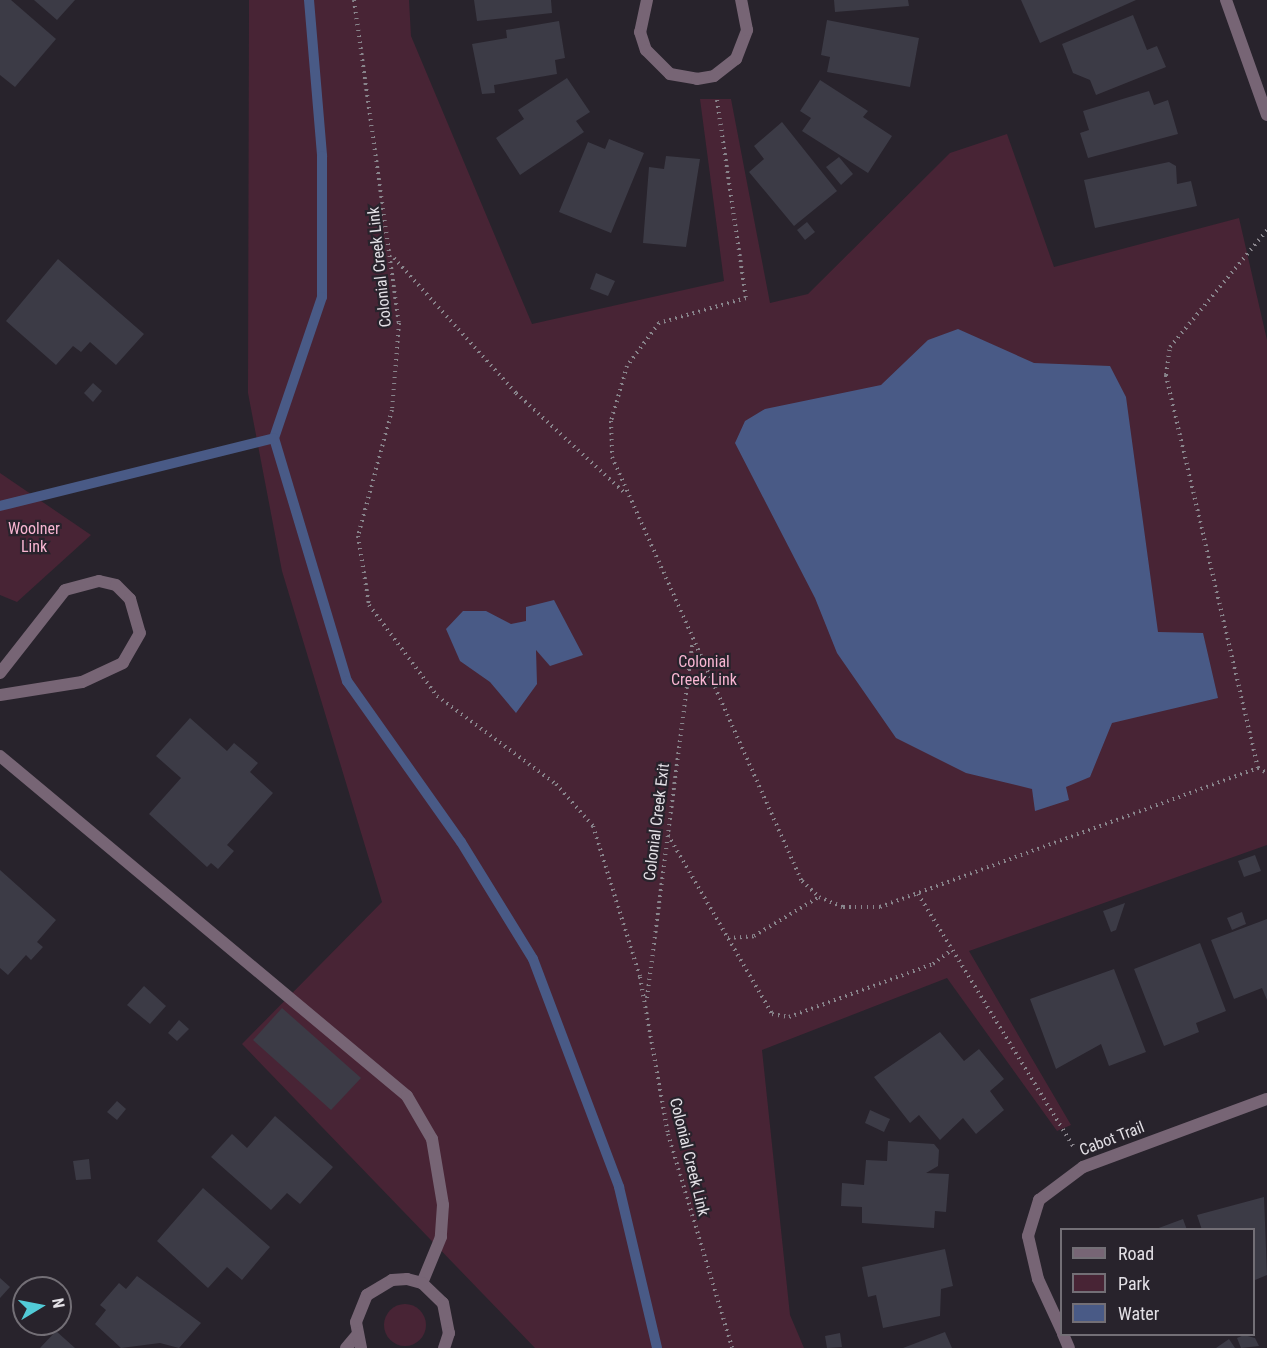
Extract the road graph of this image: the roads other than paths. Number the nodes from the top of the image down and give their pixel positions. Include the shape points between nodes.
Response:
1 (647, 0) edge
2 (741, 0) edge
3 (1226, 0) edge
4 (1265, 101) edge
5 (1267, 115) edge
6 (0, 673) edge
7 (0, 695) edge
8 (0, 756) edge
9 (1267, 1099) edge
10 (422, 1283) junction
11 (1060, 1328) edge
12 (359, 1342) edge
13 (346, 1348) edge
14 (444, 1348) edge

1 - 2 street via 640,32 655,63 679,77 714,75 736,59 744,43
3 - 4 street
4 - 5 street
6 - 7 street via 65,591 99,582 116,585 130,600 140,633 123,663 82,681
8 - 10 street via 407,1096 432,1139 443,1205 441,1237
9 - 11 street, Cabot Trail via 1083,1167 1039,1200 1028,1236 1038,1279
10 - 12 street via 392,1280 378,1285 359,1307
10 - 14 street via 434,1291 448,1317
12 - 13 street

